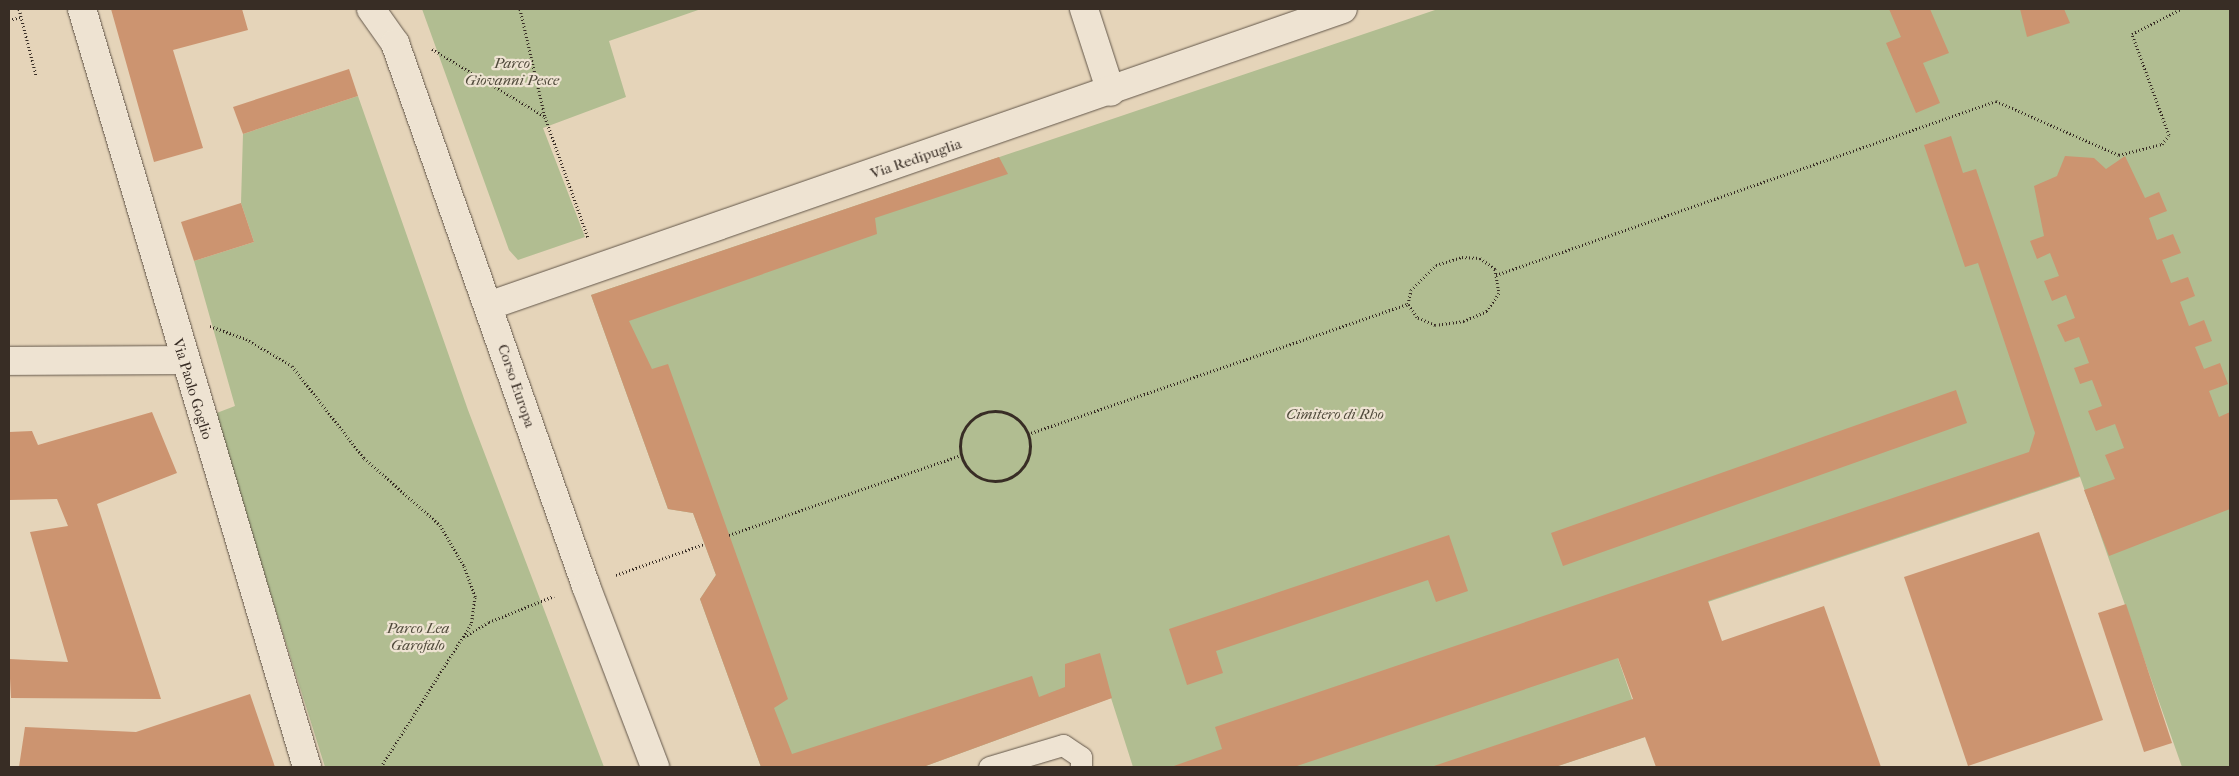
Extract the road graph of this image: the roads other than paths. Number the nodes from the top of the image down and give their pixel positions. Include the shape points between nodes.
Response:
1 (82, 9) edge
2 (371, 9) edge
3 (388, 9) edge
4 (1084, 9) edge
5 (1343, 9) edge
6 (395, 43) junction
7 (1111, 92) junction
8 (488, 306) junction
9 (183, 360) junction
10 (9, 361) edge
11 (307, 767) edge
12 (655, 767) edge
13 (990, 767) edge
14 (1080, 767) edge

1 - 9 street, Via Paolo Goglio
2 - 6 street, Corso Europa
3 - 6 street
4 - 7 street
5 - 7 street, Via Redipuglia
6 - 8 street, Corso Europa
7 - 8 street, Via Redipuglia
8 - 12 street, Corso Europa via 586,586
9 - 10 street
9 - 11 street, Via Paolo Goglio
13 - 14 lane via 1063,745 1081,757

